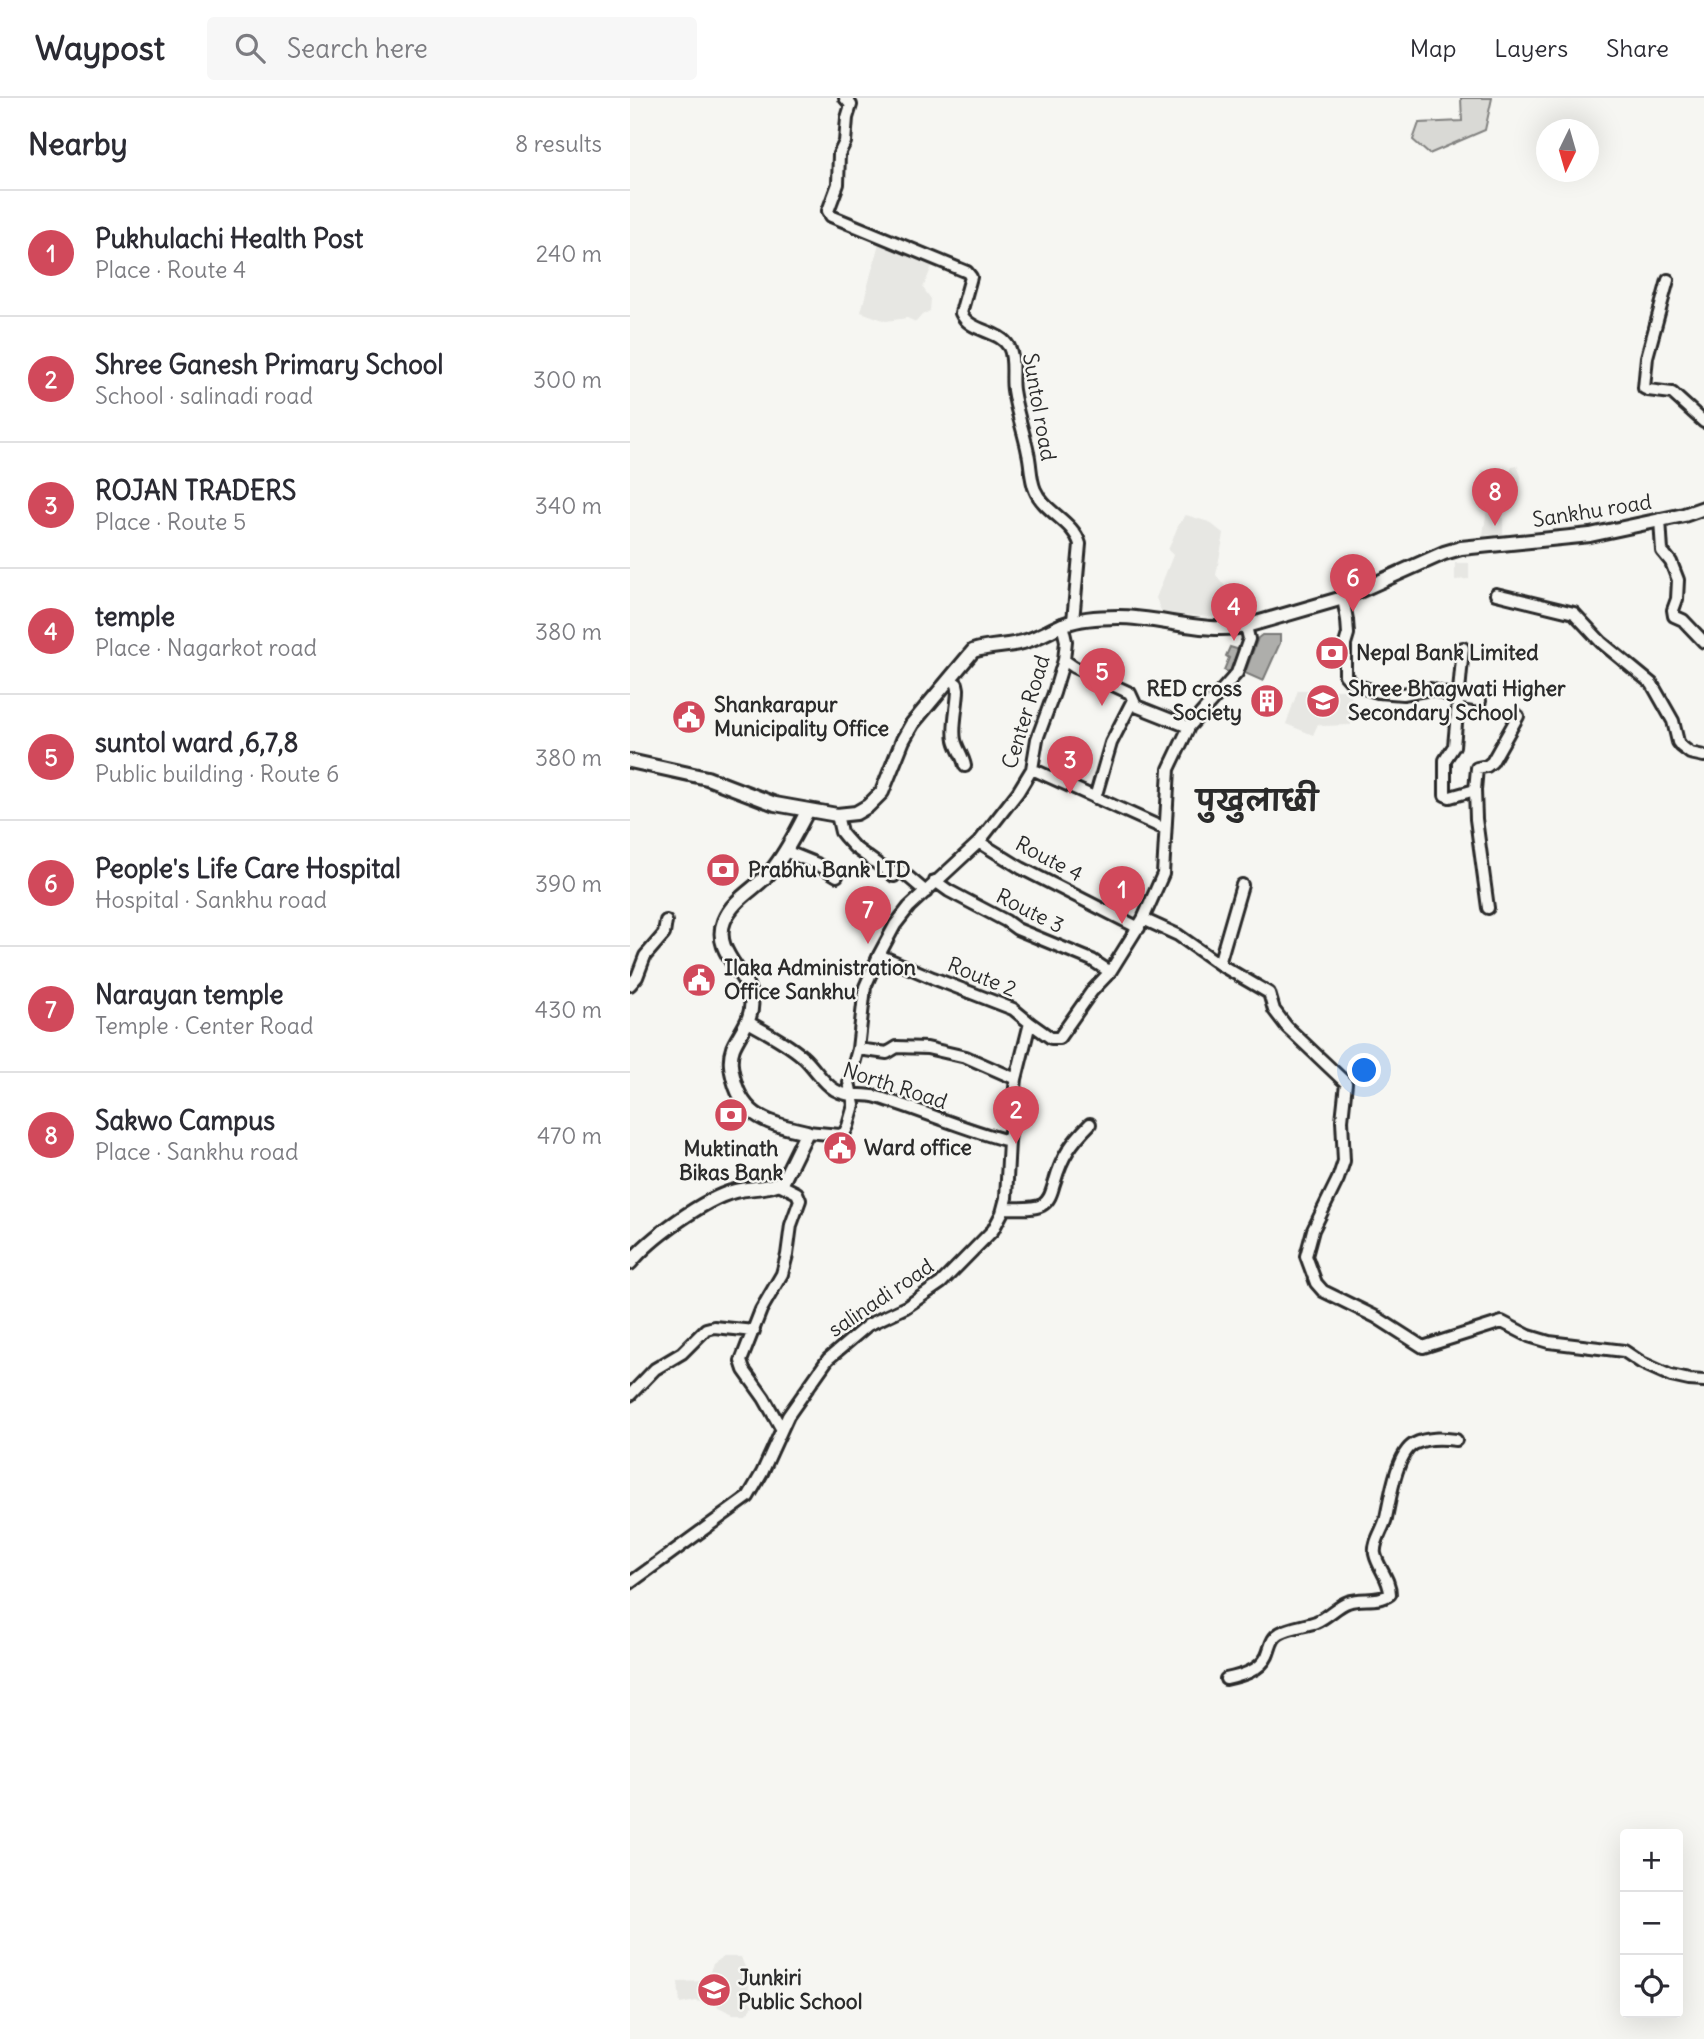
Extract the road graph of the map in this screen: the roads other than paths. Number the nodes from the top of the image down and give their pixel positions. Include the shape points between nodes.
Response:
1 (845, 98) edge
2 (1668, 280) dead end
3 (1704, 422) edge
4 (1704, 508) edge
5 (1660, 519) junction
6 (1496, 594) dead end
7 (1343, 598) junction
8 (1068, 623) junction
9 (1246, 626) junction
10 (1704, 642) edge
11 (1463, 648) dead end
12 (1064, 660) junction
13 (950, 679) junction
14 (1460, 698) junction
15 (1133, 700) junction
16 (1480, 701) dead end
17 (1518, 716) dead end
18 (1189, 727) junction
19 (1704, 756) edge
20 (630, 761) edge
21 (965, 766) dead end
22 (1031, 769) junction
23 (1475, 790) junction
24 (1095, 797) junction
25 (808, 810) junction
26 (837, 815) junction
27 (1165, 829) junction
28 (979, 842) junction
29 (785, 851) junction
30 (837, 876) dead end
31 (935, 881) junction
32 (1242, 885) dead end
33 (926, 892) junction
34 (1488, 908) dead end
35 (666, 921) dead end
36 (1141, 924) junction
37 (879, 955) junction
38 (1219, 964) junction
39 (1110, 972) junction
40 (630, 985) edge
41 (748, 1022) junction
42 (1030, 1023) junction
43 (858, 1049) junction
44 (1016, 1079) junction
45 (850, 1095) junction
46 (1090, 1124) dead end
47 (807, 1132) junction
48 (1009, 1141) junction
49 (779, 1184) junction
50 (1003, 1208) junction
51 (630, 1263) edge
52 (754, 1331) junction
53 (1704, 1381) edge
54 (630, 1395) edge
55 (781, 1428) junction
56 (1456, 1440) dead end
57 (630, 1583) edge
58 (1226, 1679) dead end

1 - 8 street, Suntol road via 851,105 839,154 838,184 828,211 971,276 961,313 1008,345 1014,398 1035,491 1080,544
2 - 3 street via 1647,357 1644,388 1672,393
4 - 5 main road, Sankhu road
5 - 7 main road, Sankhu road via 1569,538 1461,548
5 - 10 street via 1662,551 1678,580 1674,616
6 - 19 street via 1574,613 1652,684 1673,720 1681,746
7 - 9 main road, Sankhu road
7 - 14 street via 1348,681 1378,692 1431,689
8 - 9 main road, Sankhu road via 1116,617 1212,629
8 - 12 street, Center Road
8 - 13 main road via 1025,642 973,651
9 - 18 street via 1249,639 1237,673
11 - 14 street
12 - 15 street via 1130,693
12 - 22 street, Center Road
13 - 21 street via 958,689 954,738
13 - 26 main road via 912,724 876,799 856,813
14 - 16 street
14 - 23 street via 1454,746 1445,760 1445,795
15 - 18 street via 1136,706
15 - 24 street via 1111,743
17 - 23 street via 1492,762 1477,768
18 - 27 street via 1169,769
20 - 25 main road via 716,780 775,804
22 - 24 street
22 - 28 street, Center Road
23 - 34 street
24 - 27 street
25 - 26 main road
25 - 29 main road
26 - 33 street via 841,832 854,846 894,876 899,869
27 - 36 street via 1163,874
28 - 31 street, Center Road
28 - 36 street, Route 4
29 - 30 street
29 - 41 main road via 765,879 729,912 723,926 723,943 750,996
31 - 33 street, Center Road
31 - 39 street, Route 3 via 1017,929
32 - 38 street
33 - 37 street, Center Road via 895,925
35 - 40 street via 664,934 645,956
36 - 38 street, Route 4 via 1178,934
36 - 39 street
37 - 42 street, Route 2 via 1013,1009
37 - 43 street, Center Road via 863,996
38 - 53 street, Route 4 via 1269,993 1274,1010 1287,1027 1346,1083 1344,1161 1306,1256 1322,1291 1423,1347 1502,1322 1549,1342 1624,1351 1671,1376
39 - 42 street via 1059,1038 1051,1038
41 - 45 street, North Road via 801,1055 833,1089
41 - 47 main road via 730,1059 740,1097 769,1123
42 - 44 street, salinadi road
43 - 44 street via 887,1054 897,1047 927,1048 966,1057
43 - 45 street, Center Road
44 - 48 street, salinadi road
45 - 47 street, Center Road via 853,1109 845,1132
45 - 48 street, North Road via 868,1094
46 - 50 street via 1068,1148 1045,1203
47 - 49 main road
48 - 50 street, salinadi road
49 - 51 main road via 719,1197 674,1224
49 - 52 street via 797,1193 800,1200 782,1274
50 - 55 street, salinadi road via 993,1230 941,1283 868,1325 828,1359
52 - 54 street via 706,1329 685,1351 654,1369
52 - 55 street via 742,1365
55 - 57 street, salinadi road via 748,1497
56 - 58 street via 1428,1439 1413,1445 1394,1478 1375,1547 1390,1594 1346,1603 1329,1616 1281,1633 1271,1642 1262,1663

